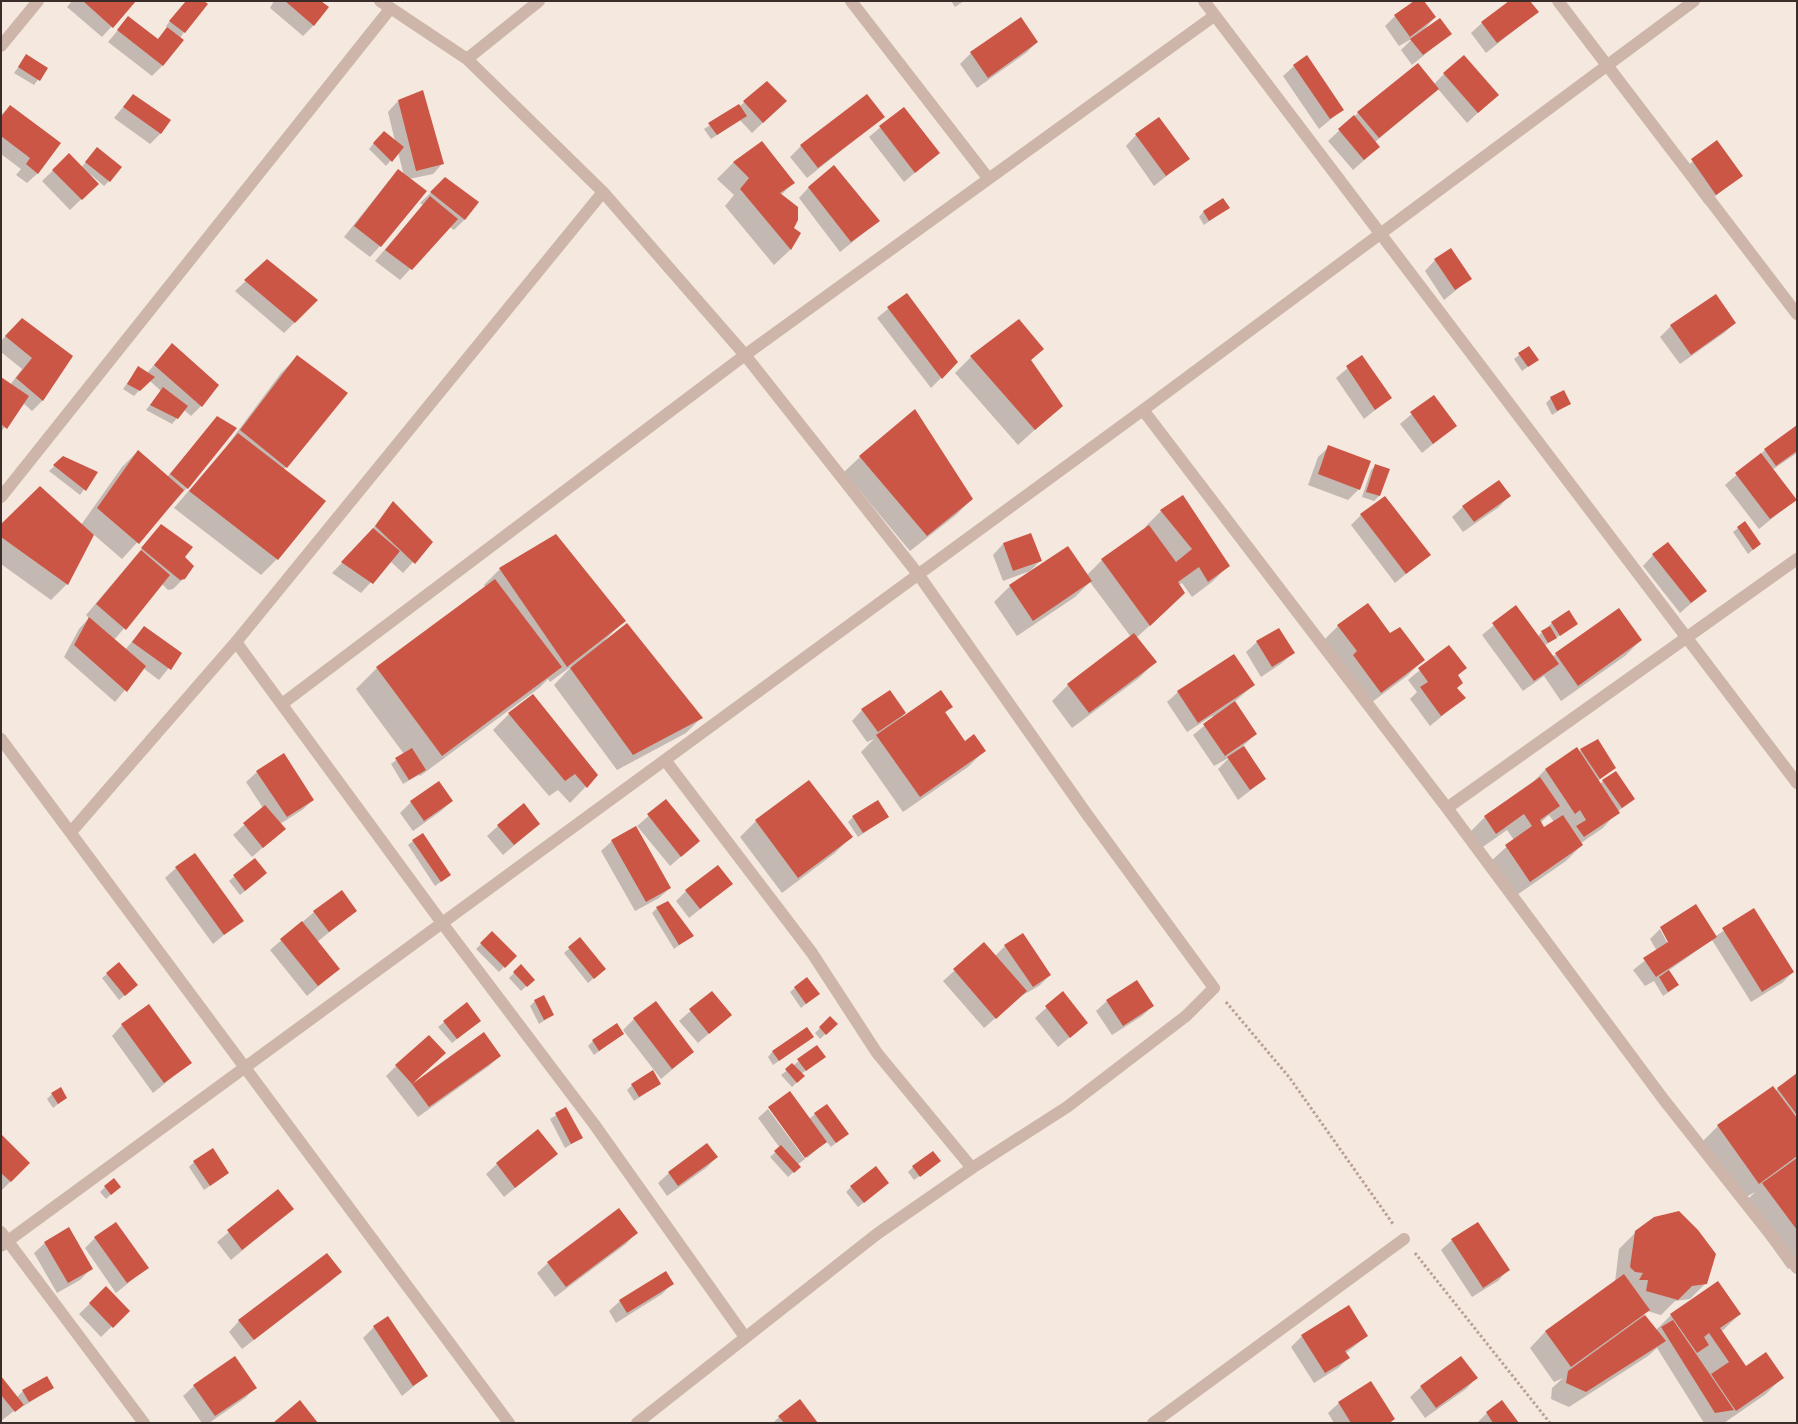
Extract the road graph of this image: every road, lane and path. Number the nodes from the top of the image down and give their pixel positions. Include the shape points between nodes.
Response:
1 (38, 1) edge
2 (539, 1) edge
3 (850, 1) edge
4 (1204, 1) edge
5 (1558, 1) edge
6 (1694, 1) edge
7 (385, 5) edge
8 (1214, 16) junction
9 (1, 46) edge
10 (467, 60) junction
11 (1608, 67) junction
12 (988, 178) junction
13 (603, 192) junction
14 (1380, 233) junction
15 (1797, 314) edge
16 (745, 355) junction
17 (1142, 410) junction
18 (1, 497) edge
19 (1797, 559) edge
20 (918, 574) junction
21 (1688, 638) junction
22 (236, 642) junction
23 (282, 704) junction
24 (1, 740) edge
25 (665, 760) junction
26 (1797, 783) edge
27 (1447, 808) junction
28 (71, 832) junction
29 (442, 923) junction
30 (1214, 988) junction
31 (244, 1068) junction
32 (972, 1168) junction
33 (3, 1239) edge
34 (1404, 1239) junction
35 (1797, 1268) edge
36 (745, 1337) junction
37 (144, 1423) edge
38 (509, 1423) edge
39 (637, 1423) edge
40 (1153, 1423) edge
41 (1550, 1423) edge

1 - 9 street
2 - 10 street
3 - 12 street
4 - 8 street
5 - 11 street
6 - 11 street
7 - 10 street
7 - 18 street
8 - 12 street
8 - 14 street
10 - 13 street
11 - 14 street
11 - 15 street
12 - 16 street
13 - 16 street
13 - 22 street
14 - 17 street
14 - 21 street
16 - 20 street
16 - 23 street
17 - 20 street
17 - 27 street
19 - 21 street
20 - 25 street
20 - 30 street
21 - 26 street
21 - 27 street
22 - 23 street
22 - 28 street
23 - 29 street
24 - 28 street
25 - 29 street
25 - 32 street via 812,953 877,1052
27 - 35 street via 1664,1100
28 - 31 street
29 - 31 street
29 - 36 street via 594,1124
30 - 32 street via 1186,1016 1067,1107
30 - 34 path via 1289,1077
31 - 33 street
31 - 38 street
32 - 36 street via 877,1234
33 - 37 street
34 - 40 street
34 - 41 path
36 - 39 street

